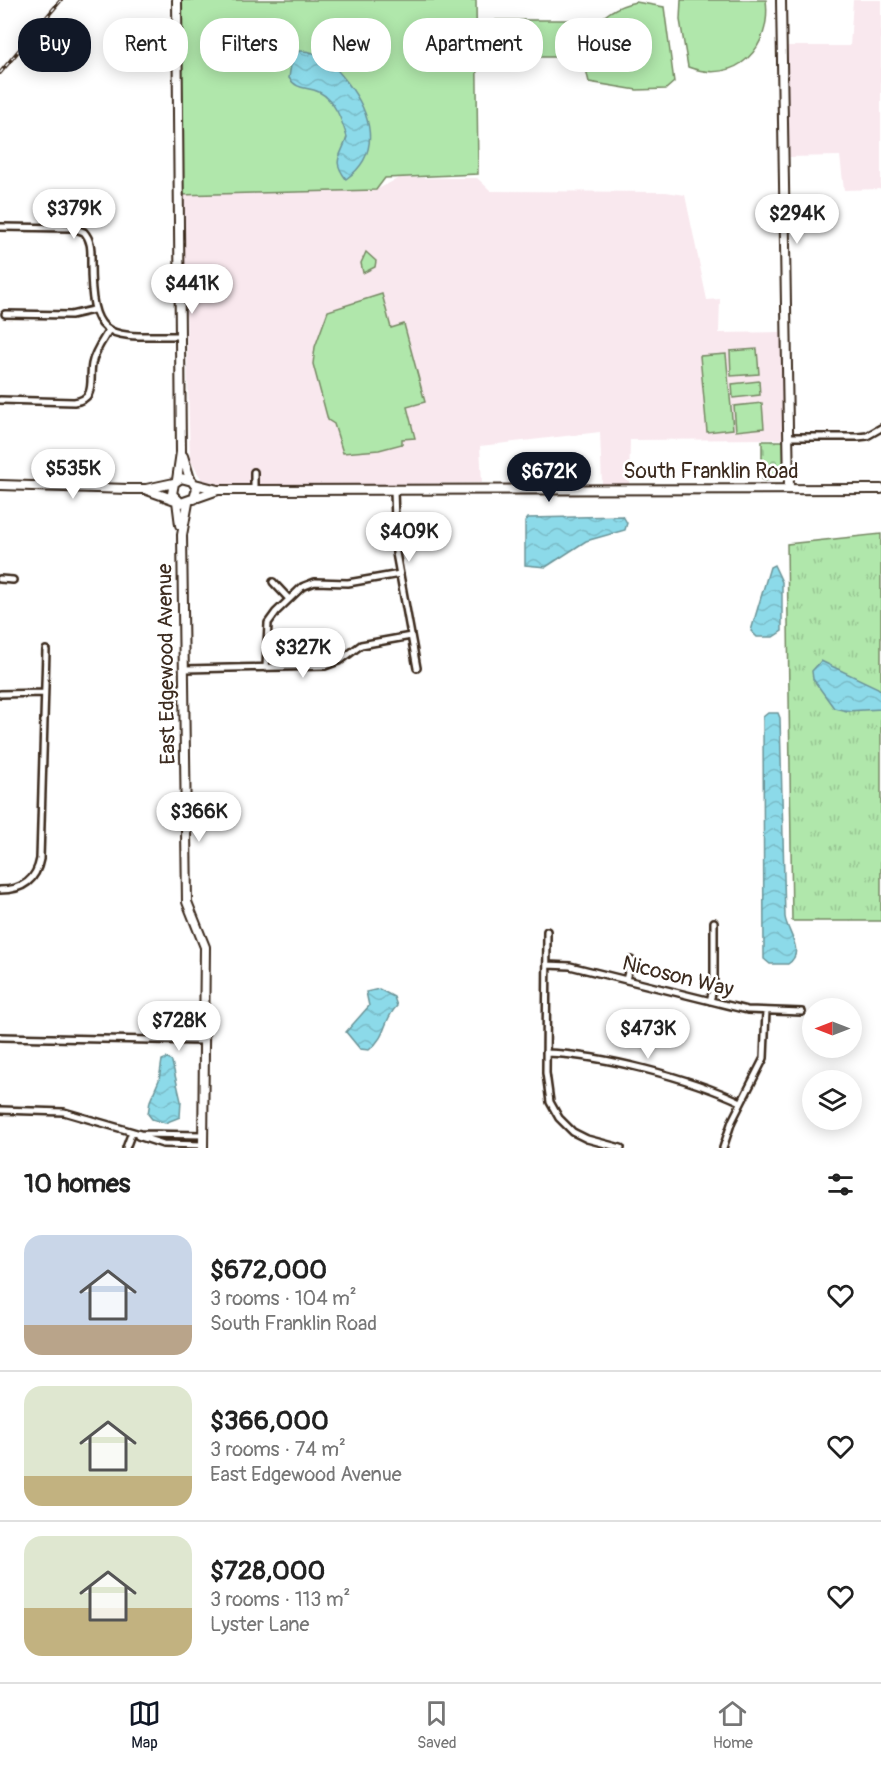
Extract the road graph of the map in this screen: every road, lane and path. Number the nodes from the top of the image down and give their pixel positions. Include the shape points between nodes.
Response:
1 (177, 0) edge
2 (781, 0) edge
3 (0, 227) edge
4 (93, 310) junction
5 (5, 314) dead end
6 (109, 330) junction
7 (180, 336) junction
8 (0, 400) edge
9 (881, 428) edge
10 (788, 437) junction
11 (181, 452) junction
12 (254, 472) dead end
13 (175, 481) junction
14 (193, 482) junction
15 (0, 485) edge
16 (146, 489) junction
17 (789, 489) junction
18 (881, 489) edge
19 (218, 490) junction
20 (394, 490) junction
21 (254, 491) junction
22 (176, 501) junction
23 (191, 501) junction
24 (183, 535) junction
25 (400, 574) junction
26 (0, 579) edge
27 (13, 580) dead end
28 (273, 582) dead end
29 (289, 599) junction
30 (411, 636) junction
31 (46, 651) dead end
32 (266, 668) junction
33 (417, 668) dead end
34 (184, 669) junction
35 (44, 693) junction
36 (0, 694) edge
37 (0, 890) edge
38 (714, 922) dead end
39 (547, 931) dead end
40 (631, 960) dead end
41 (547, 965) junction
42 (626, 980) junction
43 (710, 1001) junction
44 (766, 1011) junction
45 (802, 1012) dead end
46 (0, 1037) edge
47 (204, 1038) junction
48 (546, 1053) junction
49 (741, 1102) junction
50 (0, 1110) edge
51 (132, 1132) junction
52 (203, 1136) junction
53 (203, 1147) edge
54 (126, 1148) edge
55 (621, 1148) edge
56 (723, 1148) edge

1 - 7 main road
2 - 10 main road
3 - 4 street via 73,228 84,232 91,244
4 - 5 street via 71,315
4 - 6 street
6 - 7 street via 127,336
6 - 8 street via 96,352 91,389 85,398 76,402
7 - 11 main road
9 - 10 street via 858,437
10 - 17 main road
11 - 13 main road
11 - 14 main road
12 - 21 street
13 - 14 main road
13 - 16 main road
13 - 22 main road via 171,492
14 - 19 main road, South Franklin Road
14 - 23 main road via 197,493
15 - 16 main road
16 - 22 main road
17 - 18 main road, South Franklin Road
17 - 20 main road, South Franklin Road
19 - 21 main road, South Franklin Road
19 - 23 main road, South Franklin Road
20 - 21 main road, South Franklin Road
20 - 25 street via 394,540
22 - 23 main road
22 - 24 main road
23 - 24 main road
24 - 34 main road, East Edgewood Avenue
25 - 29 street via 345,583 312,583
25 - 30 street
26 - 27 street
28 - 29 street
29 - 32 street via 267,628
30 - 32 street via 361,645 327,666
30 - 33 street
31 - 35 street
32 - 34 street
34 - 47 main road, East Edgewood Avenue via 187,902 205,947
35 - 36 street
35 - 37 street via 40,859 33,877 19,888
38 - 43 street via 714,986
39 - 41 street
40 - 42 street
41 - 42 street, Nicoson Way via 570,966
41 - 48 street
42 - 43 street, Nicoson Way
43 - 44 street, Nicoson Way via 747,1011
44 - 45 street, Nicoson Way
44 - 49 street via 764,1058
46 - 47 street
47 - 52 main road, East Edgewood Avenue
48 - 49 street via 578,1054 704,1085
48 - 55 street via 548,1093 559,1118 583,1137
49 - 56 street
50 - 51 street via 64,1112
51 - 52 street
51 - 53 street via 163,1144
51 - 54 street
52 - 53 main road, East Edgewood Avenue

